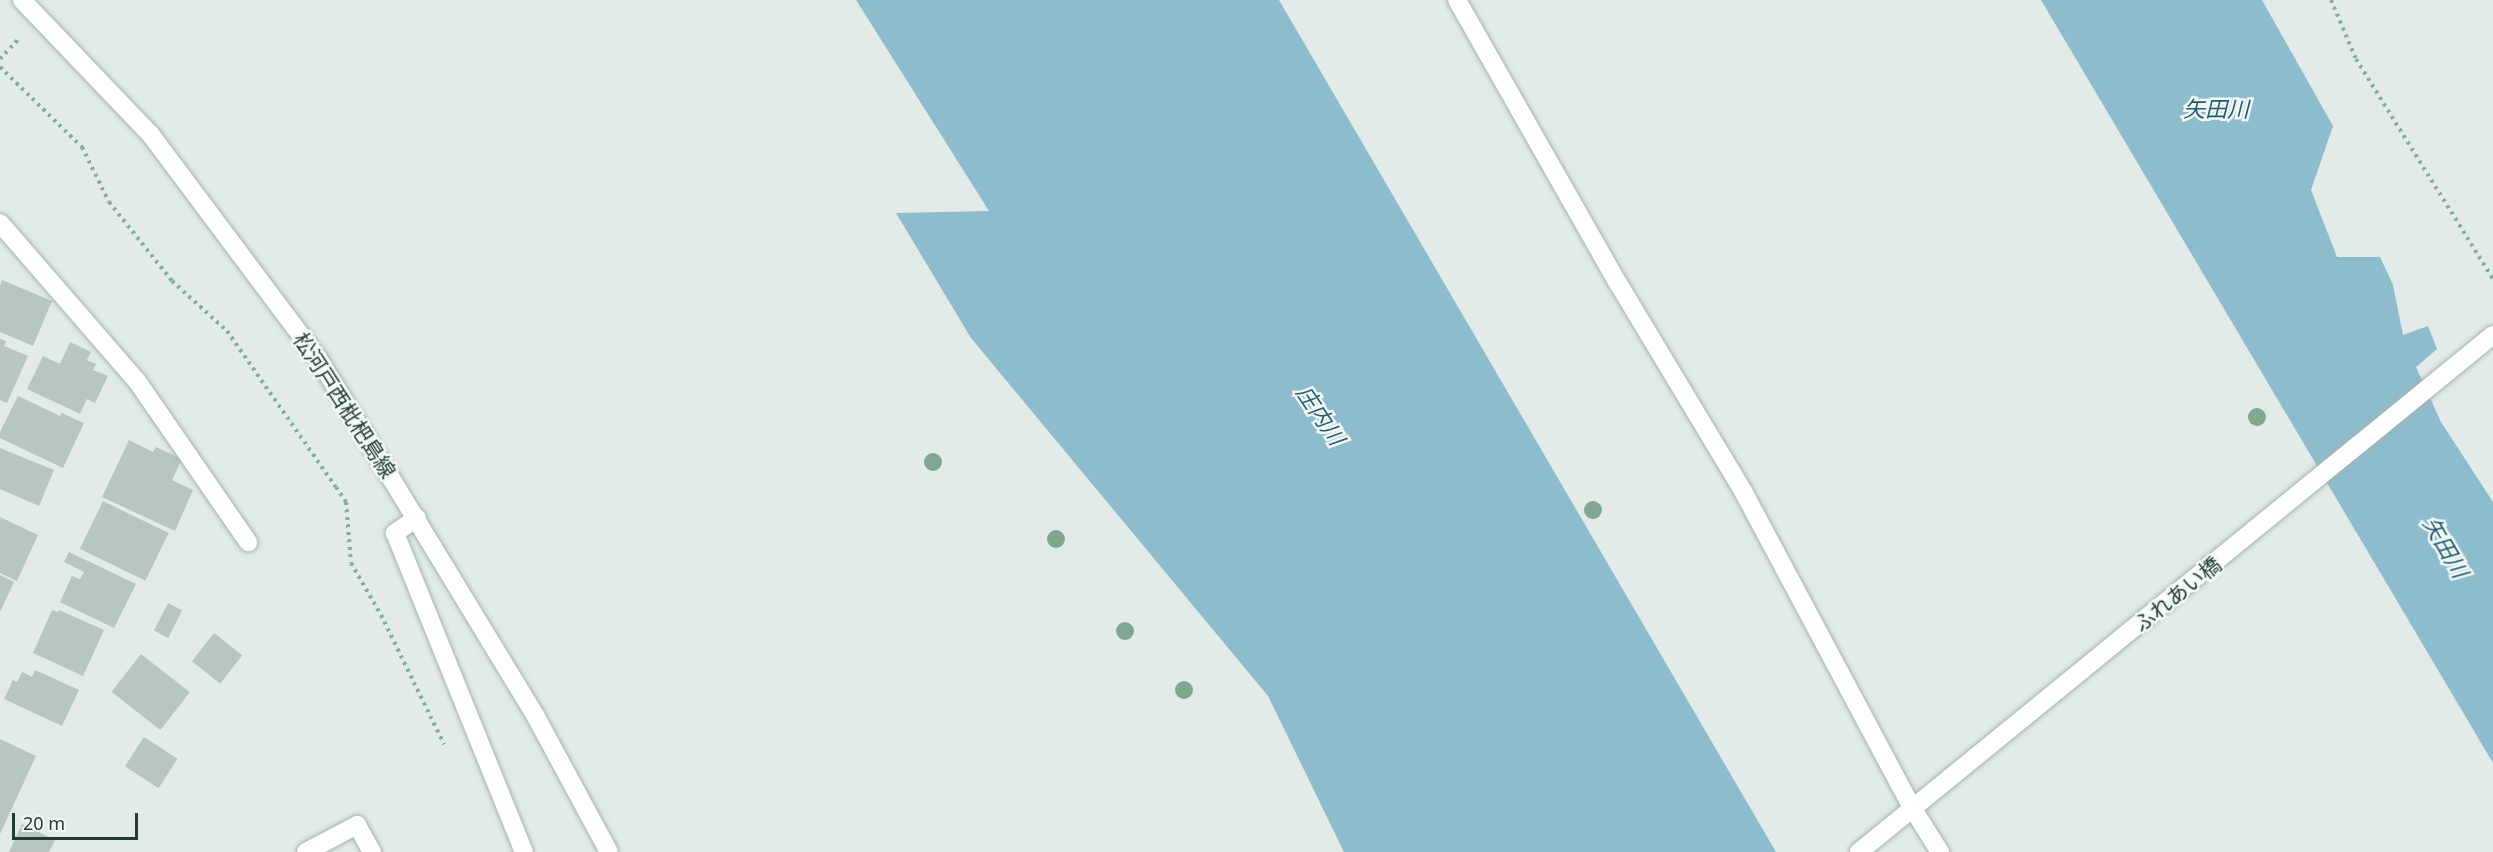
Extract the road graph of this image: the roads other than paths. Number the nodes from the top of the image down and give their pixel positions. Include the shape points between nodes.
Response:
1 (22, 0) edge
2 (1457, 0) edge
3 (0, 223) edge
4 (2493, 335) edge
5 (417, 518) junction
6 (248, 542) dead end
7 (1913, 809) junction
8 (306, 852) edge
9 (372, 852) edge
10 (524, 852) edge
11 (609, 852) edge
12 (1859, 852) edge
13 (1940, 852) edge

1 - 5 street, 松河戸西枇杷島線 via 152,135 318,358
2 - 7 street via 1618,283 1744,493
3 - 6 street via 137,381
4 - 7 street, ふれあい橋
5 - 10 street via 395,533
5 - 11 street, 松河戸西枇杷島線 via 536,717
7 - 12 street, ふれあい橋
7 - 13 street
8 - 9 street via 357,825

